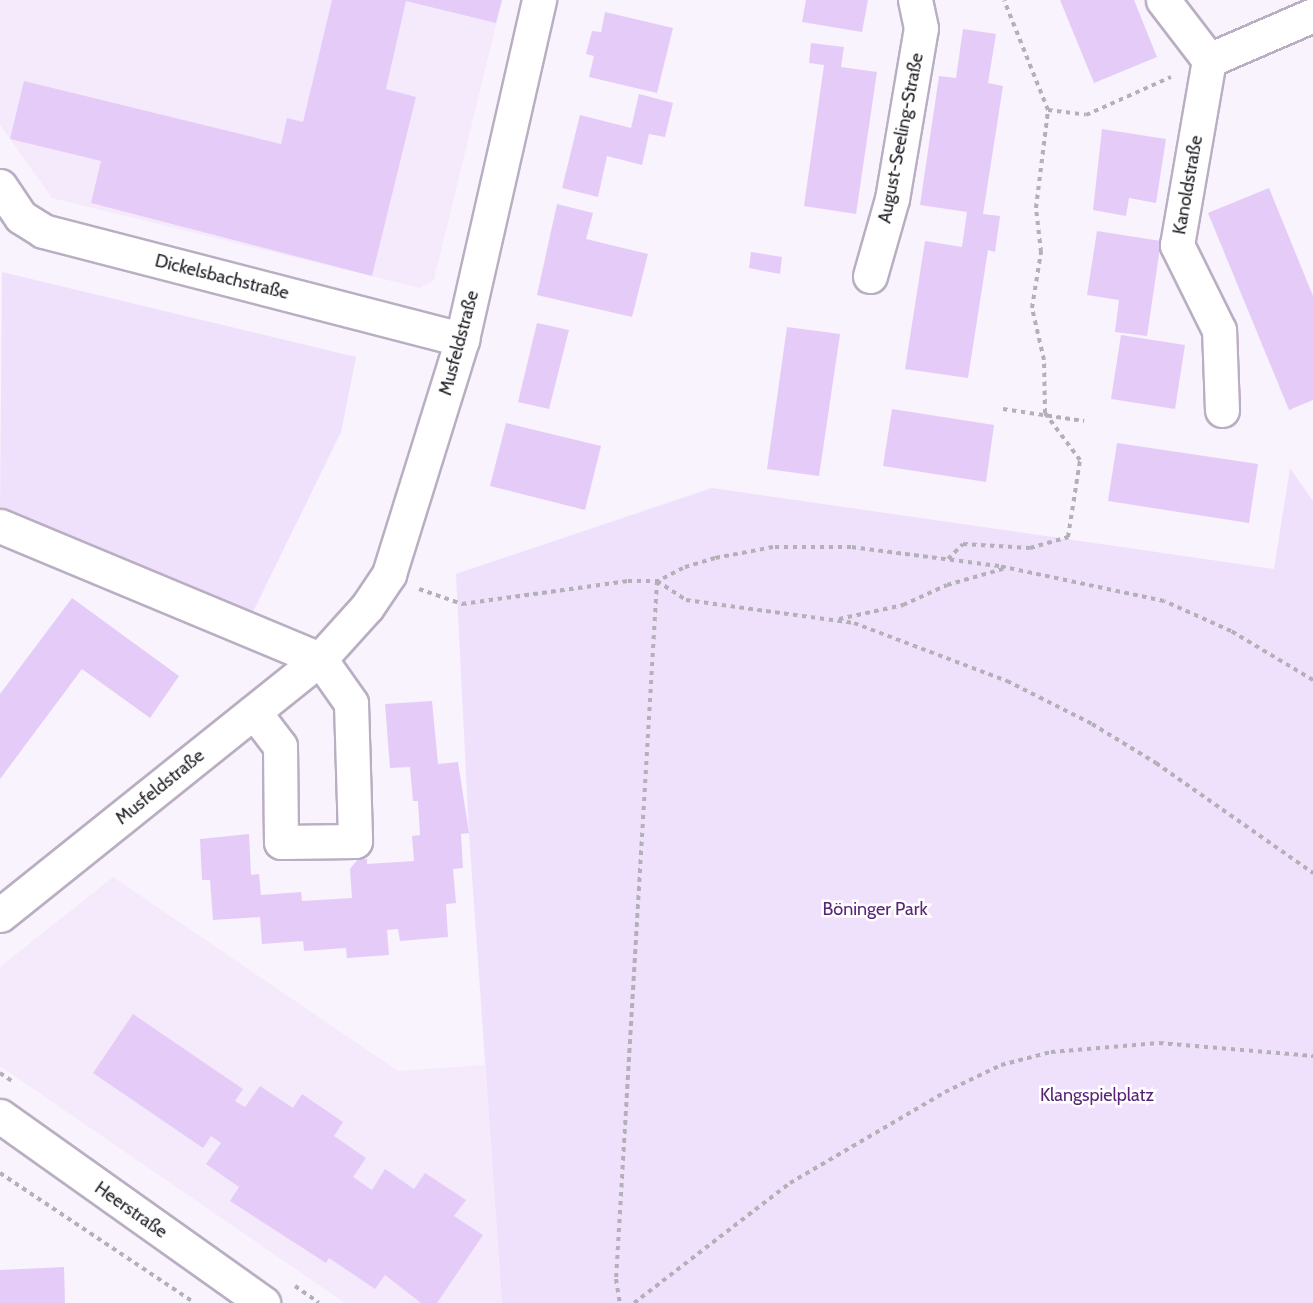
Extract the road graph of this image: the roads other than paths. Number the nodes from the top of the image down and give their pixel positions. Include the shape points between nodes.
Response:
1 (539, 0) edge
2 (915, 0) edge
3 (1163, 0) edge
4 (1313, 15) edge
5 (1209, 60) junction
6 (0, 186) edge
7 (870, 276) dead end
8 (462, 339) junction
9 (1222, 410) dead end
10 (0, 526) edge
11 (320, 659) junction
12 (254, 712) junction
13 (0, 915) edge
14 (0, 1116) edge
15 (253, 1300) edge

1 - 8 street, Musfeldstraße
2 - 7 street, August-Seeling-Straße via 921,28 892,199
3 - 5 street
4 - 5 street
5 - 9 street, Kanoldstraße via 1178,245 1219,330
6 - 8 street, Dickelsbachstraße via 21,217 43,231
8 - 11 street, Musfeldstraße via 389,574 367,607
10 - 11 street
11 - 12 street, Musfeldstraße
11 - 12 street via 351,703 354,841 281,842 280,746
12 - 13 street, Musfeldstraße
14 - 15 street, Heerstraße

